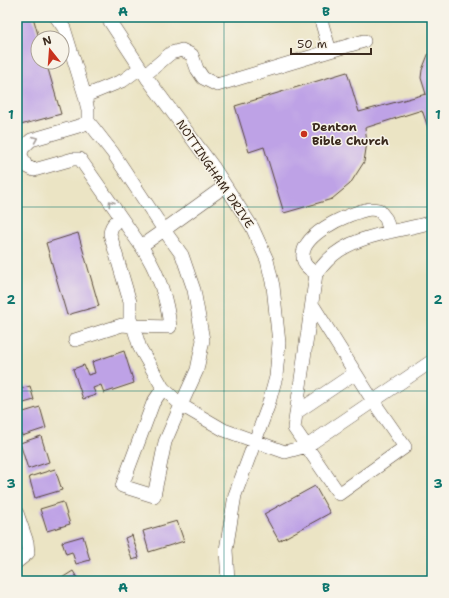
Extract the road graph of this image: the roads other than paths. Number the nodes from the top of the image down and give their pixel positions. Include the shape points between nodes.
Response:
1 (56, 17) edge
2 (107, 17) edge
3 (320, 17) edge
4 (364, 41) dead end
5 (330, 51) junction
6 (143, 71) junction
7 (85, 96) junction
8 (88, 121) junction
9 (225, 186) junction
10 (121, 218) junction
11 (432, 222) edge
12 (164, 230) junction
13 (390, 232) junction
14 (142, 246) junction
15 (316, 274) junction
16 (312, 304) junction
17 (133, 326) junction
18 (75, 340) dead end
19 (432, 361) edge
20 (355, 373) junction
21 (162, 388) junction
22 (373, 401) junction
23 (181, 406) junction
24 (297, 412) junction
25 (254, 442) junction
26 (307, 446) junction
27 (17, 513) edge
28 (17, 562) edge
29 (228, 581) edge

1 - 7 street via 64,28
2 - 6 street, NOTTINGHAM DRIVE
3 - 5 street
4 - 5 street
5 - 6 street via 217,85 203,78 192,56 182,50 171,53
6 - 7 street
6 - 9 street, NOTTINGHAM DRIVE
7 - 8 street
10 -> 8 street via 80,159 34,170 26,166 21,154 22,149 31,140
8 - 12 street via 113,153
9 - 12 street
9 - 25 street, NOTTINGHAM DRIVE via 252,228 267,260 273,286 279,343 276,376
10 - 14 street
10 - 17 street via 114,223 110,234 130,302 130,319
11 - 13 street
12 - 14 street
12 - 23 street via 182,255 187,269 194,290 203,340 197,370
13 - 15 street via 368,237 347,246 329,259
13 - 15 street via 380,210 372,209 352,214 325,226 310,240 303,252 305,264
14 - 17 street via 157,272 168,308 170,327
15 - 16 street
16 - 20 street
16 - 24 street
17 - 18 street via 122,325
17 - 21 street via 140,348
19 - 22 street
20 - 22 street
20 - 24 street
21 - 23 street
21 - 23 street via 153,403 122,486 154,496 165,442
22 - 26 street
22 - 26 street via 405,447 339,494
23 - 25 street via 224,430
24 - 26 street via 294,428
25 - 26 street via 285,452
25 - 29 street, NOTTINGHAM DRIVE via 235,495 226,550
27 - 28 street via 28,553

